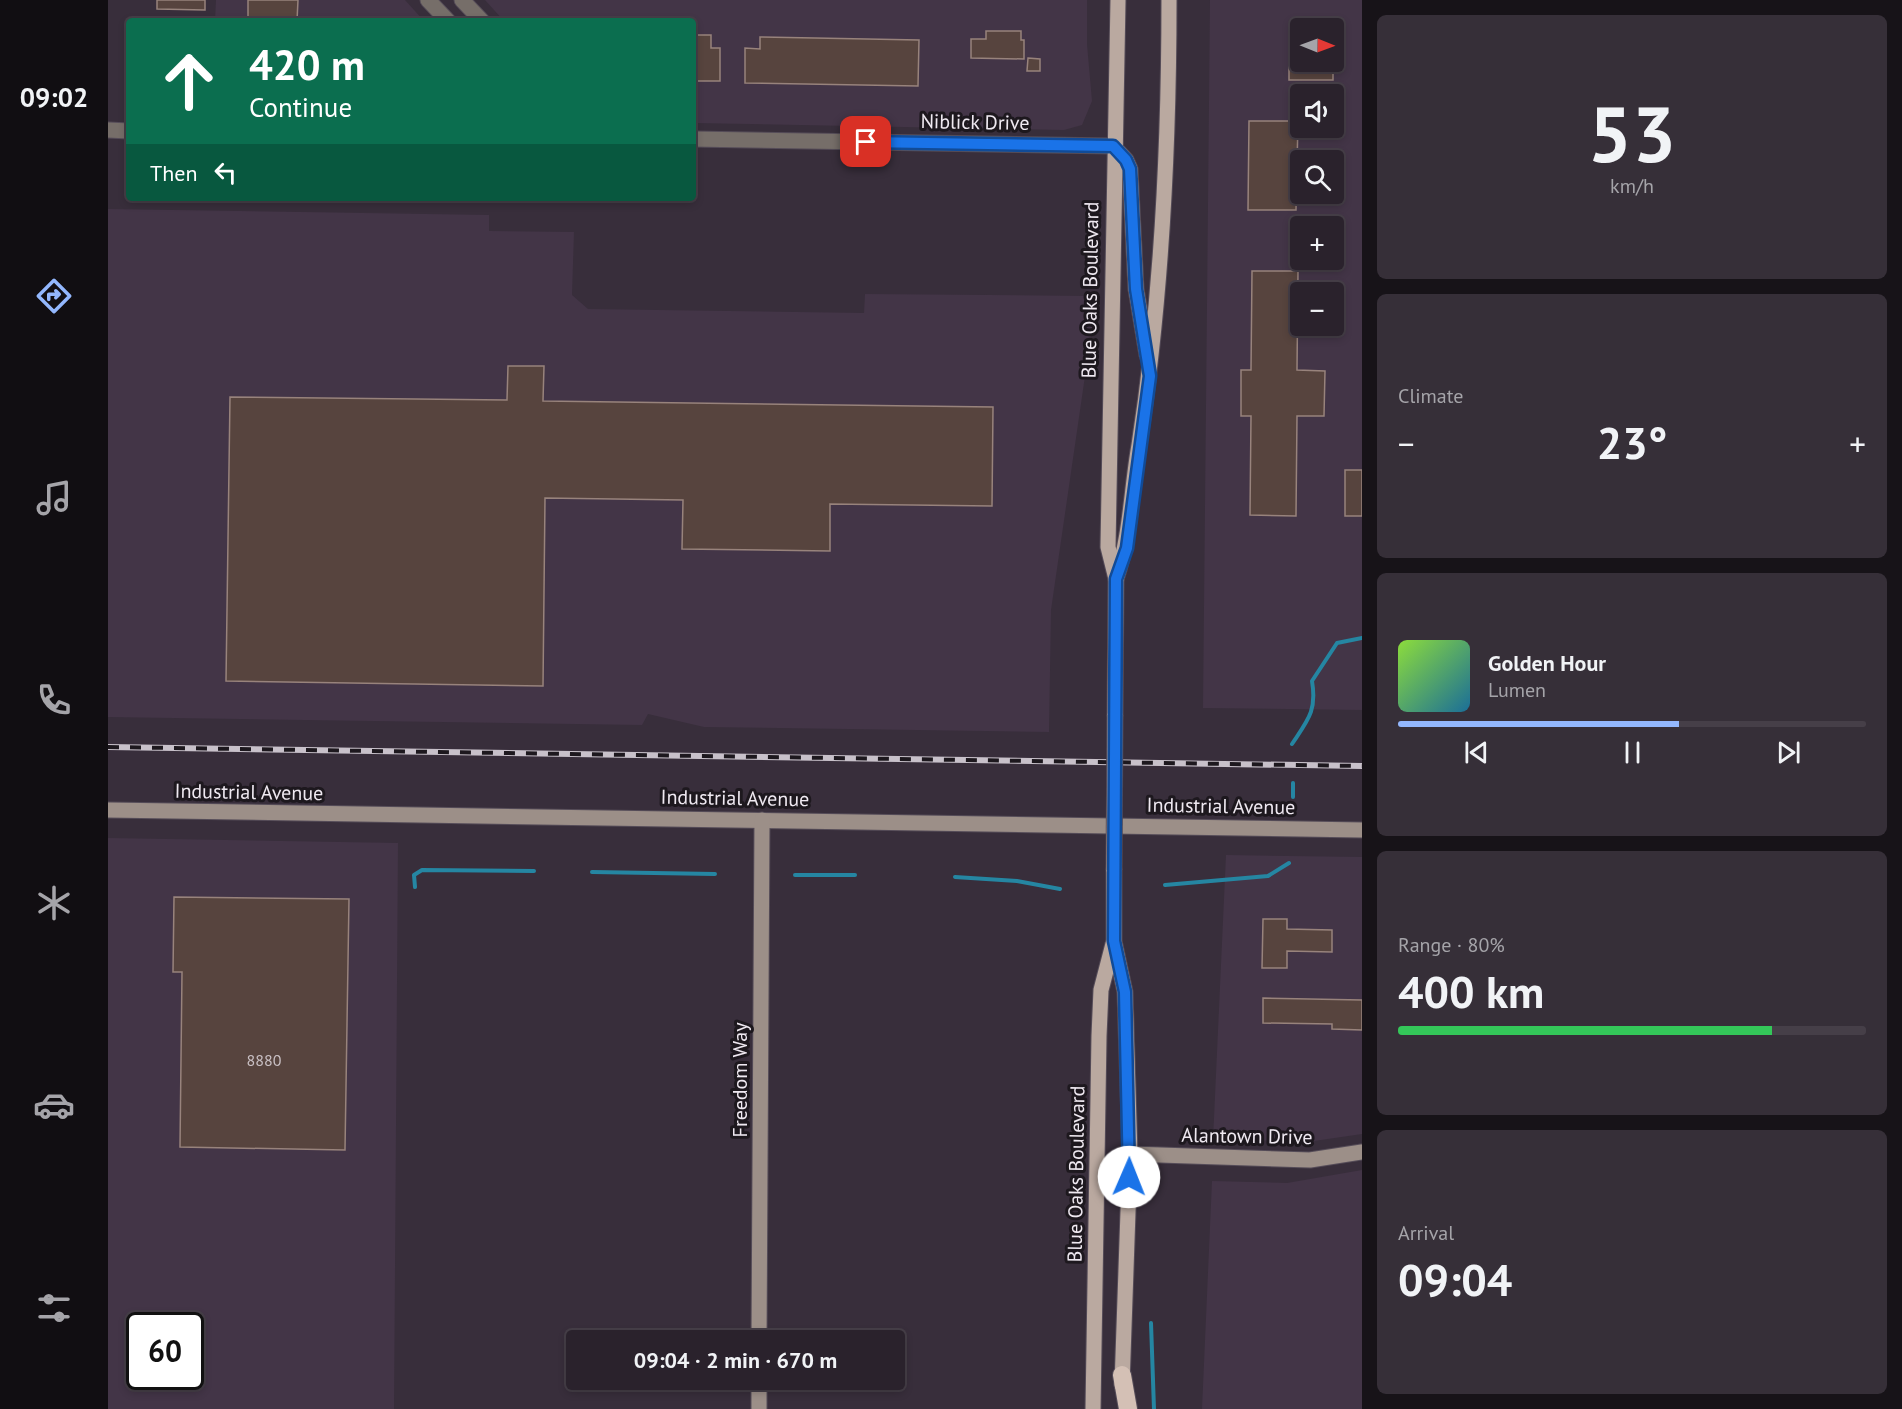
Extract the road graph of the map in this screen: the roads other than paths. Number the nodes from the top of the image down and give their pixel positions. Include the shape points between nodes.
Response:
1 (428, 0) edge
2 (462, 0) edge
3 (1118, 0) edge
4 (1169, 0) edge
5 (445, 18) edge
6 (479, 18) edge
7 (108, 130) edge
8 (126, 130) edge
9 (696, 139) edge
10 (1113, 146) junction
11 (1150, 376) junction
12 (1116, 579) junction
13 (108, 810) edge
14 (762, 820) junction
15 (1362, 830) edge
16 (1114, 941) junction
17 (1362, 1152) edge
18 (1130, 1155) junction
19 (759, 1330) edge
20 (1122, 1376) junction
21 (759, 1390) edge
22 (759, 1409) edge
23 (1092, 1409) edge
24 (1120, 1409) edge
25 (1128, 1409) edge

1 - 5 street
2 - 6 street
3 - 10 main road, Blue Oaks Boulevard
4 - 11 main road, Blue Oaks Boulevard via 1164,228
7 - 8 street
9 - 10 street, Niblick Drive
10 - 11 main road via 1130,169 1136,289
10 - 12 main road, Blue Oaks Boulevard via 1108,547
11 - 12 main road, Blue Oaks Boulevard via 1127,548
12 - 16 main road, Blue Oaks Boulevard, bridge
13 - 14 street, Industrial Avenue
14 - 15 street, Industrial Avenue
14 - 19 street, Freedom Way
16 - 18 main road, Blue Oaks Boulevard via 1125,992
16 - 23 main road, Blue Oaks Boulevard via 1101,990 1099,1025
17 - 18 street, Alantown Drive via 1310,1160
18 - 20 main road, Blue Oaks Boulevard
20 - 24 main road, Blue Oaks Boulevard
20 - 25 highway
21 - 22 street

